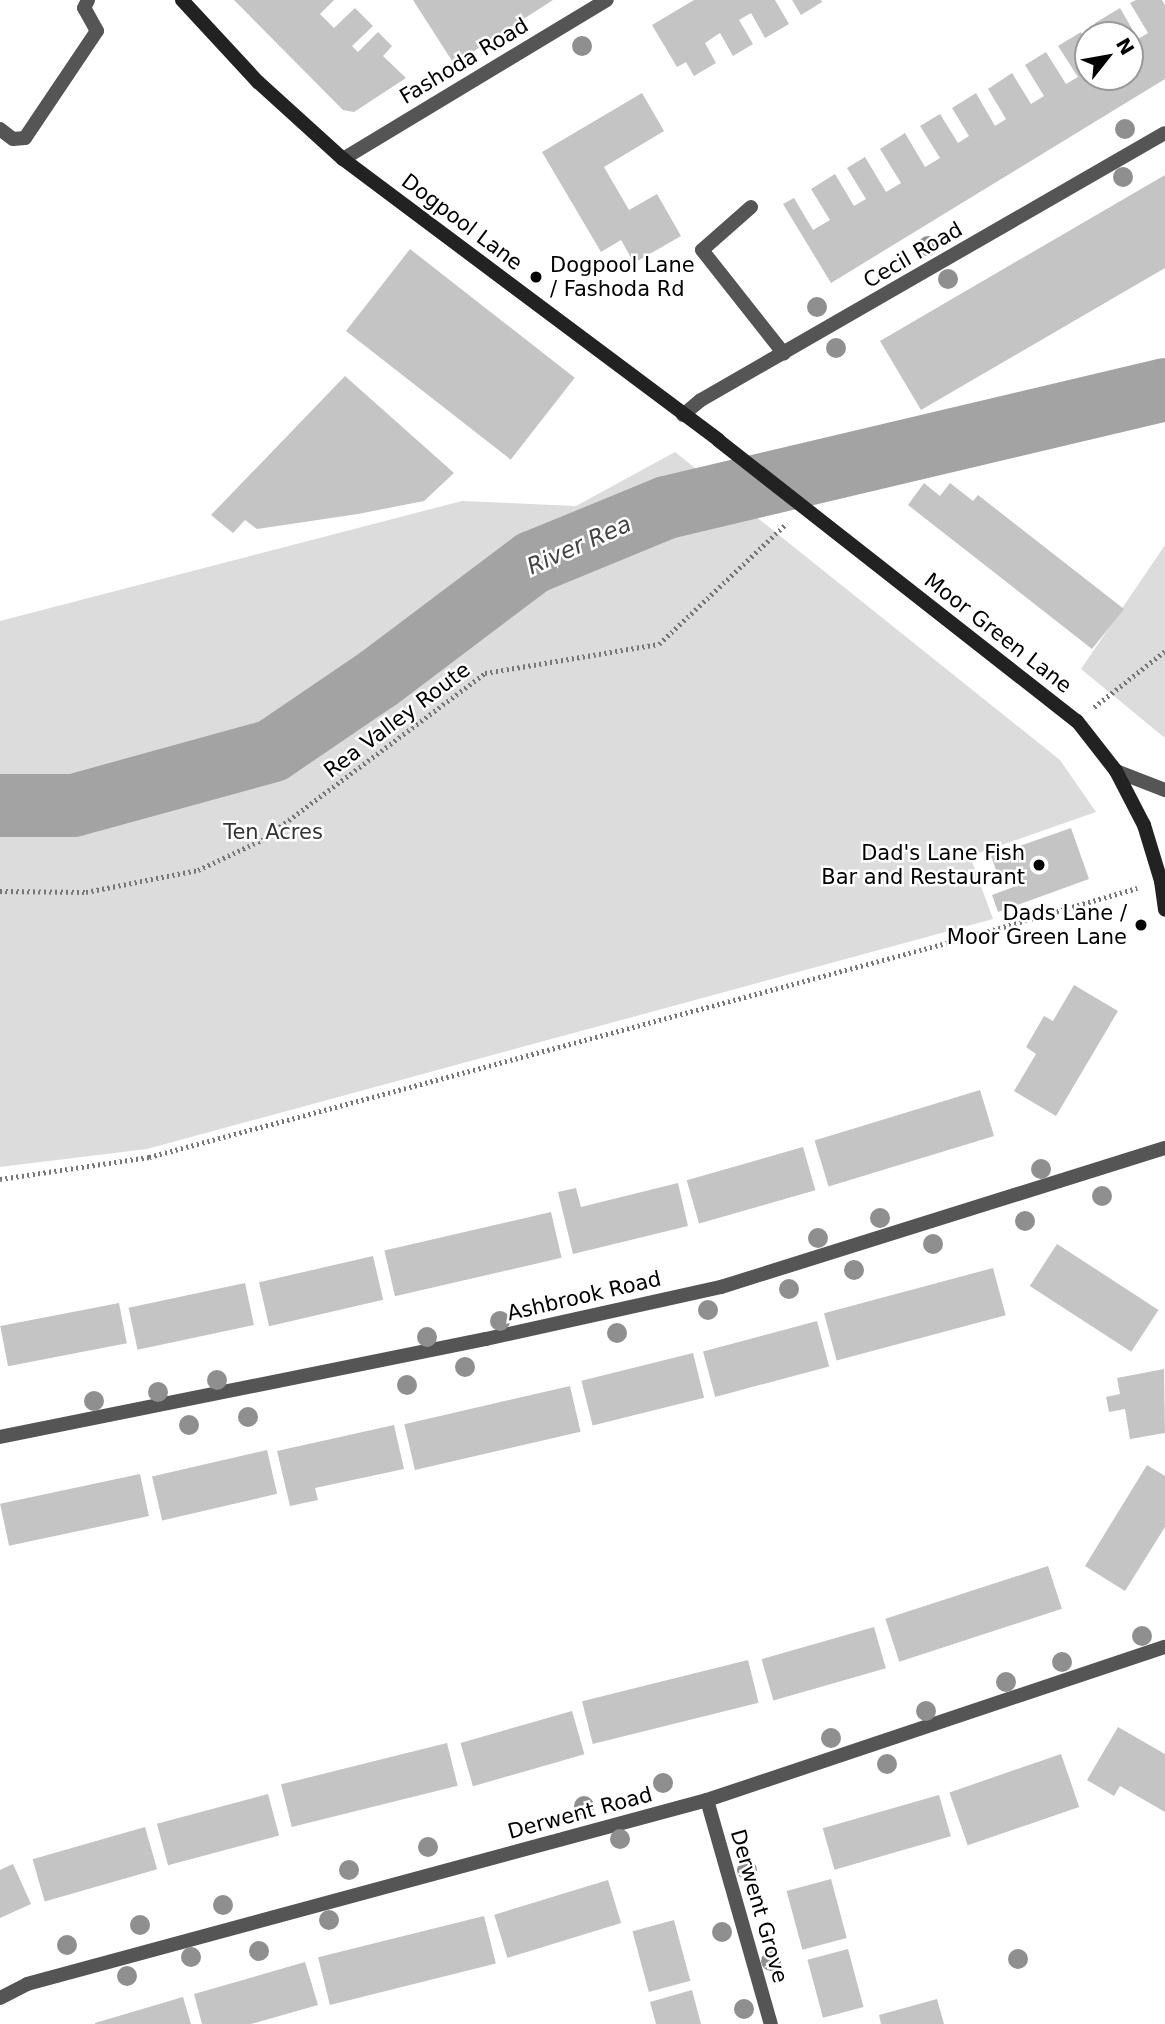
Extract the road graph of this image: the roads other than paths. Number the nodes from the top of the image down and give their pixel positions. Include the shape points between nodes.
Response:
1 (88, 0) edge
2 (182, 0) edge
3 (607, 0) edge
4 (0, 130) edge
5 (1165, 133) edge
6 (343, 159) junction
7 (751, 207) dead end
8 (784, 354) junction
9 (683, 415) junction
10 (803, 507) joint
11 (1116, 771) junction
12 (1165, 790) edge
13 (1165, 910) edge
14 (1165, 1148) edge
15 (0, 1437) edge
16 (1165, 1647) edge
17 (707, 1800) junction
18 (0, 1998) edge
19 (771, 2024) edge

1 - 4 street via 84,8 97,31 25,138 13,139
2 - 6 street, Dogpool Lane via 258,82
3 - 6 street, Fashoda Road
5 - 8 street, Cecil Road
6 - 9 street, Dogpool Lane
7 - 8 street via 702,250
8 - 9 street, Cecil Road via 701,400
9 - 10 street, Dogpool Lane
10 - 11 street, Moor Green Lane via 1077,720
11 - 12 street
11 - 13 street, Moor Green Lane via 1144,825
14 - 15 street, Ashbrook Road via 721,1287
16 - 17 street, Derwent Road
17 - 18 street, Derwent Road via 27,1984
17 - 19 street, Derwent Grove

